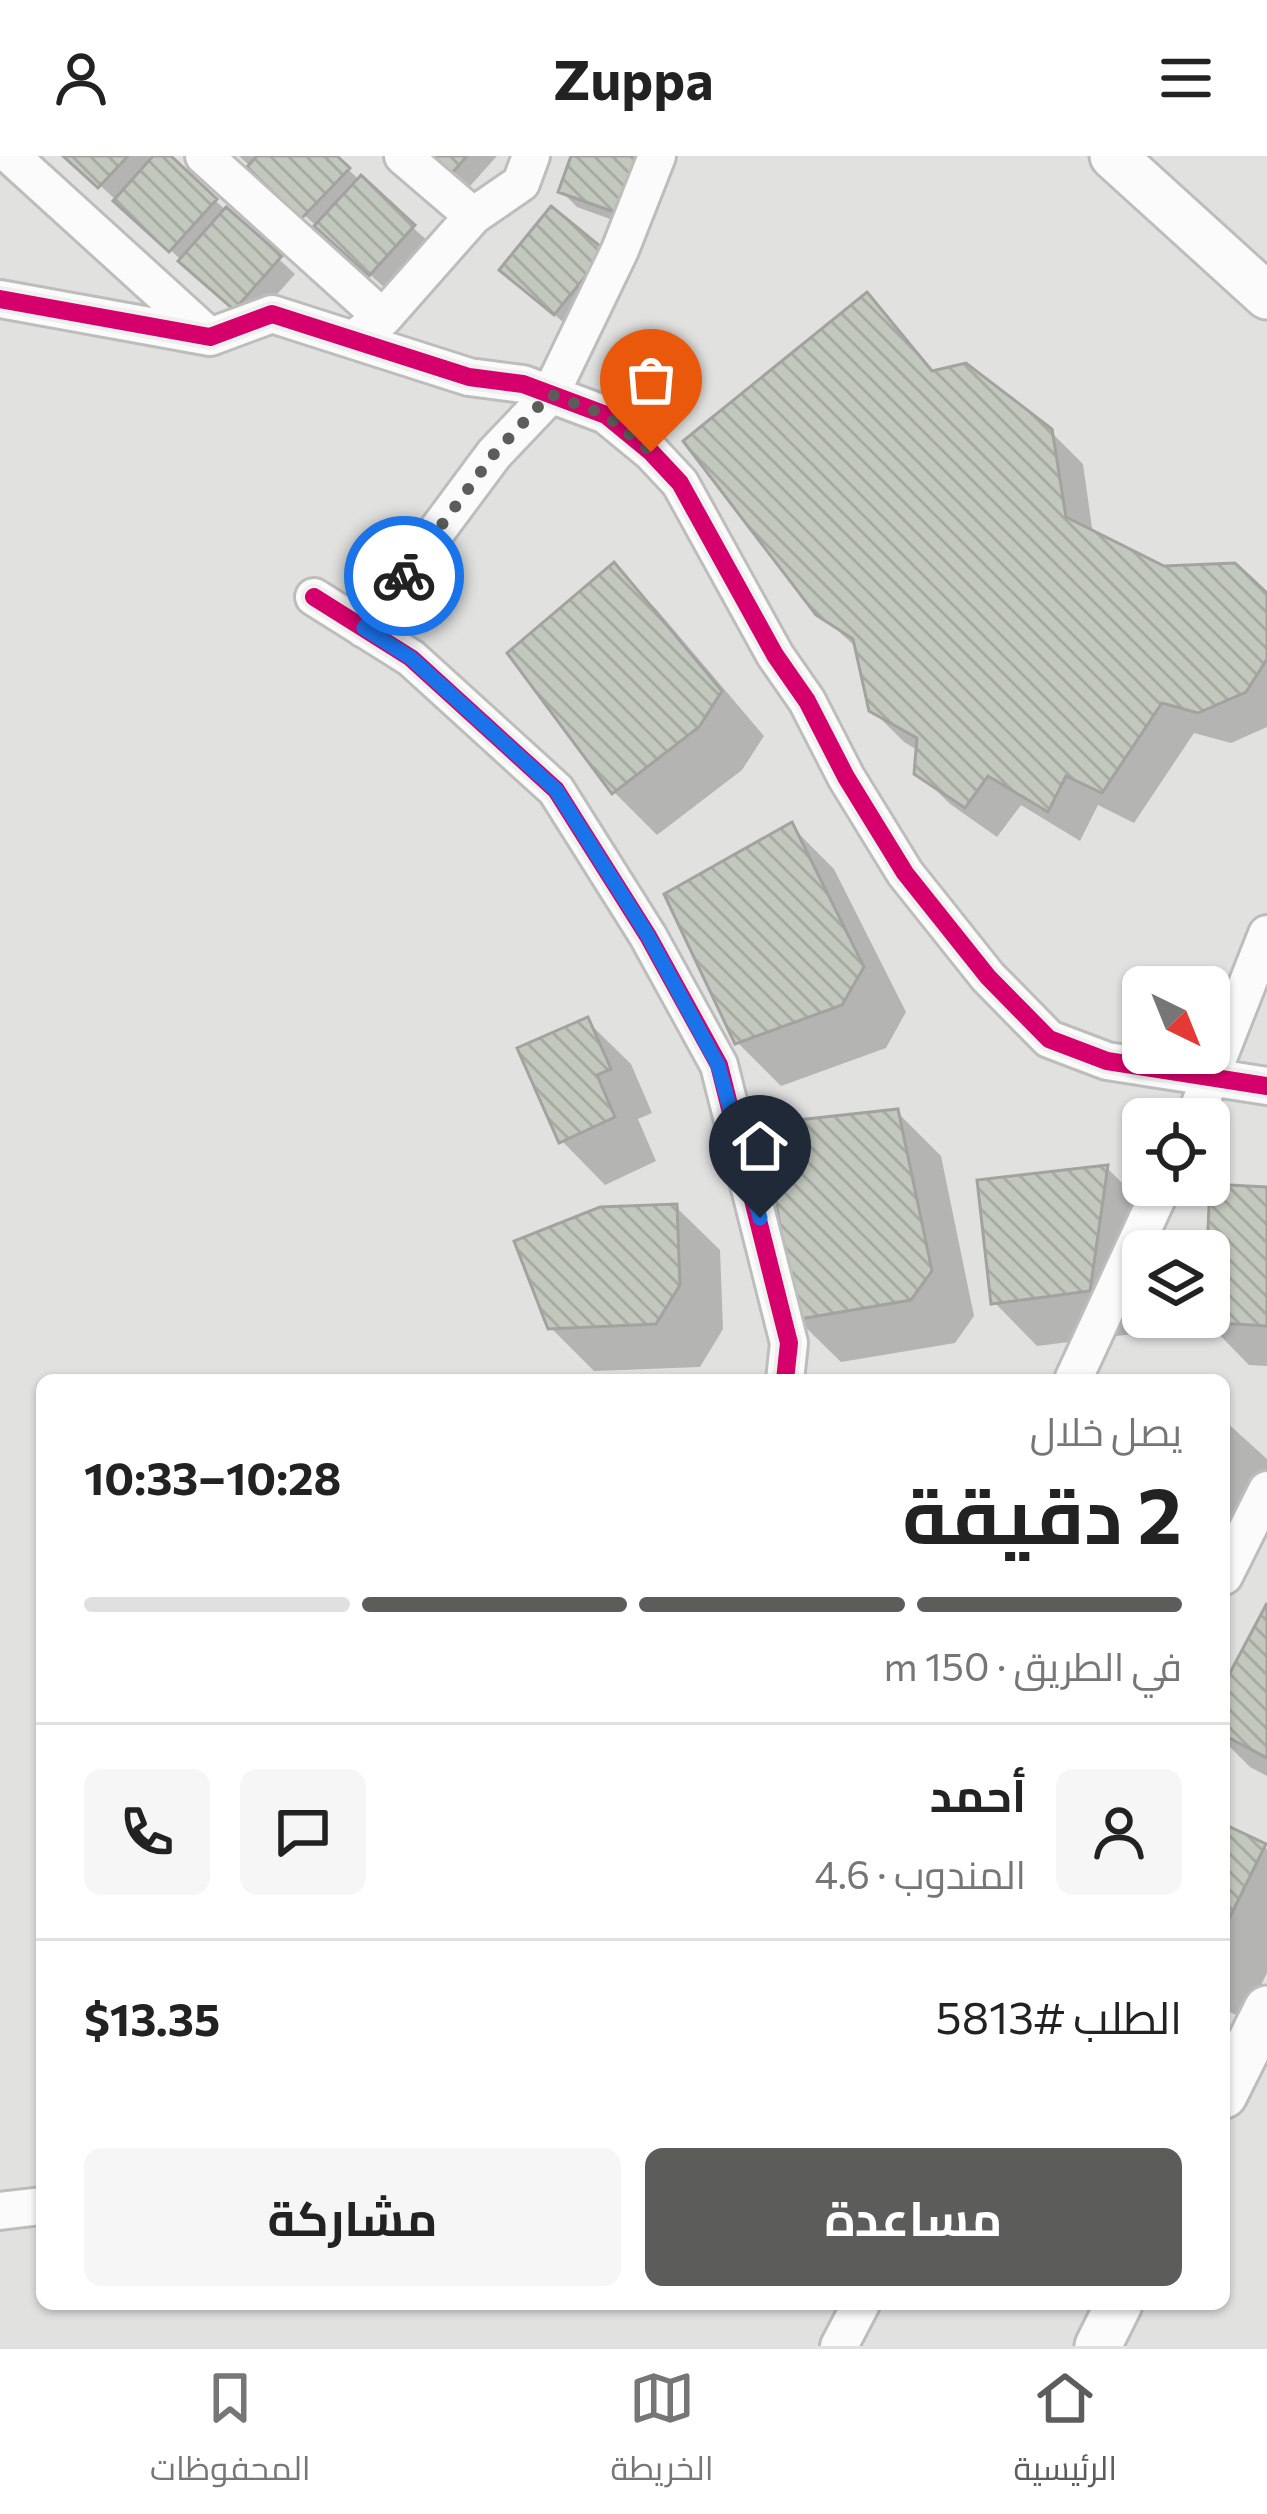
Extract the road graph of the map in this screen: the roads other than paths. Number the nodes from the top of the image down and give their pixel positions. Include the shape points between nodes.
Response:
1 (11, 156) edge
2 (204, 156) edge
3 (403, 156) edge
4 (531, 156) edge
5 (657, 156) edge
6 (1114, 156) edge
7 (473, 217) junction
8 (5, 295) edge
9 (1267, 296) edge
10 (368, 329) junction
11 (211, 337) junction
12 (550, 394) junction
13 (314, 596) dead end
14 (364, 628) junction
15 (1267, 934) edge
16 (1213, 1078) junction
17 (1267, 1086) edge
18 (1204, 1098) edge
19 (1153, 1206) edge
20 (786, 1374) edge
21 (1076, 1374) edge
22 (1267, 1490) edge
23 (1230, 1564) edge
24 (1267, 2009) edge
25 (1230, 2083) edge
26 (36, 2207) edge
27 (0, 2211) edge
28 (858, 2310) edge
29 (1116, 2310) edge
30 (839, 2346) edge
31 (1098, 2346) edge

1 - 11 street
2 - 10 street
3 - 7 street
4 - 7 street via 521,183
5 - 12 street
6 - 9 street
7 - 10 street
8 - 11 street
10 - 11 street via 272,314
10 - 12 street via 469,377
12 - 14 street via 494,454
12 - 16 street via 606,415 680,483 845,777 905,873 988,977 1049,1039 1107,1061
13 - 14 street
14 - 20 street via 411,658 556,790 648,936 718,1065 789,1343
15 - 16 street
16 - 17 street
16 - 18 street
19 - 21 street
22 - 23 street
24 - 25 street
26 - 27 street
28 - 30 street
29 - 31 street

